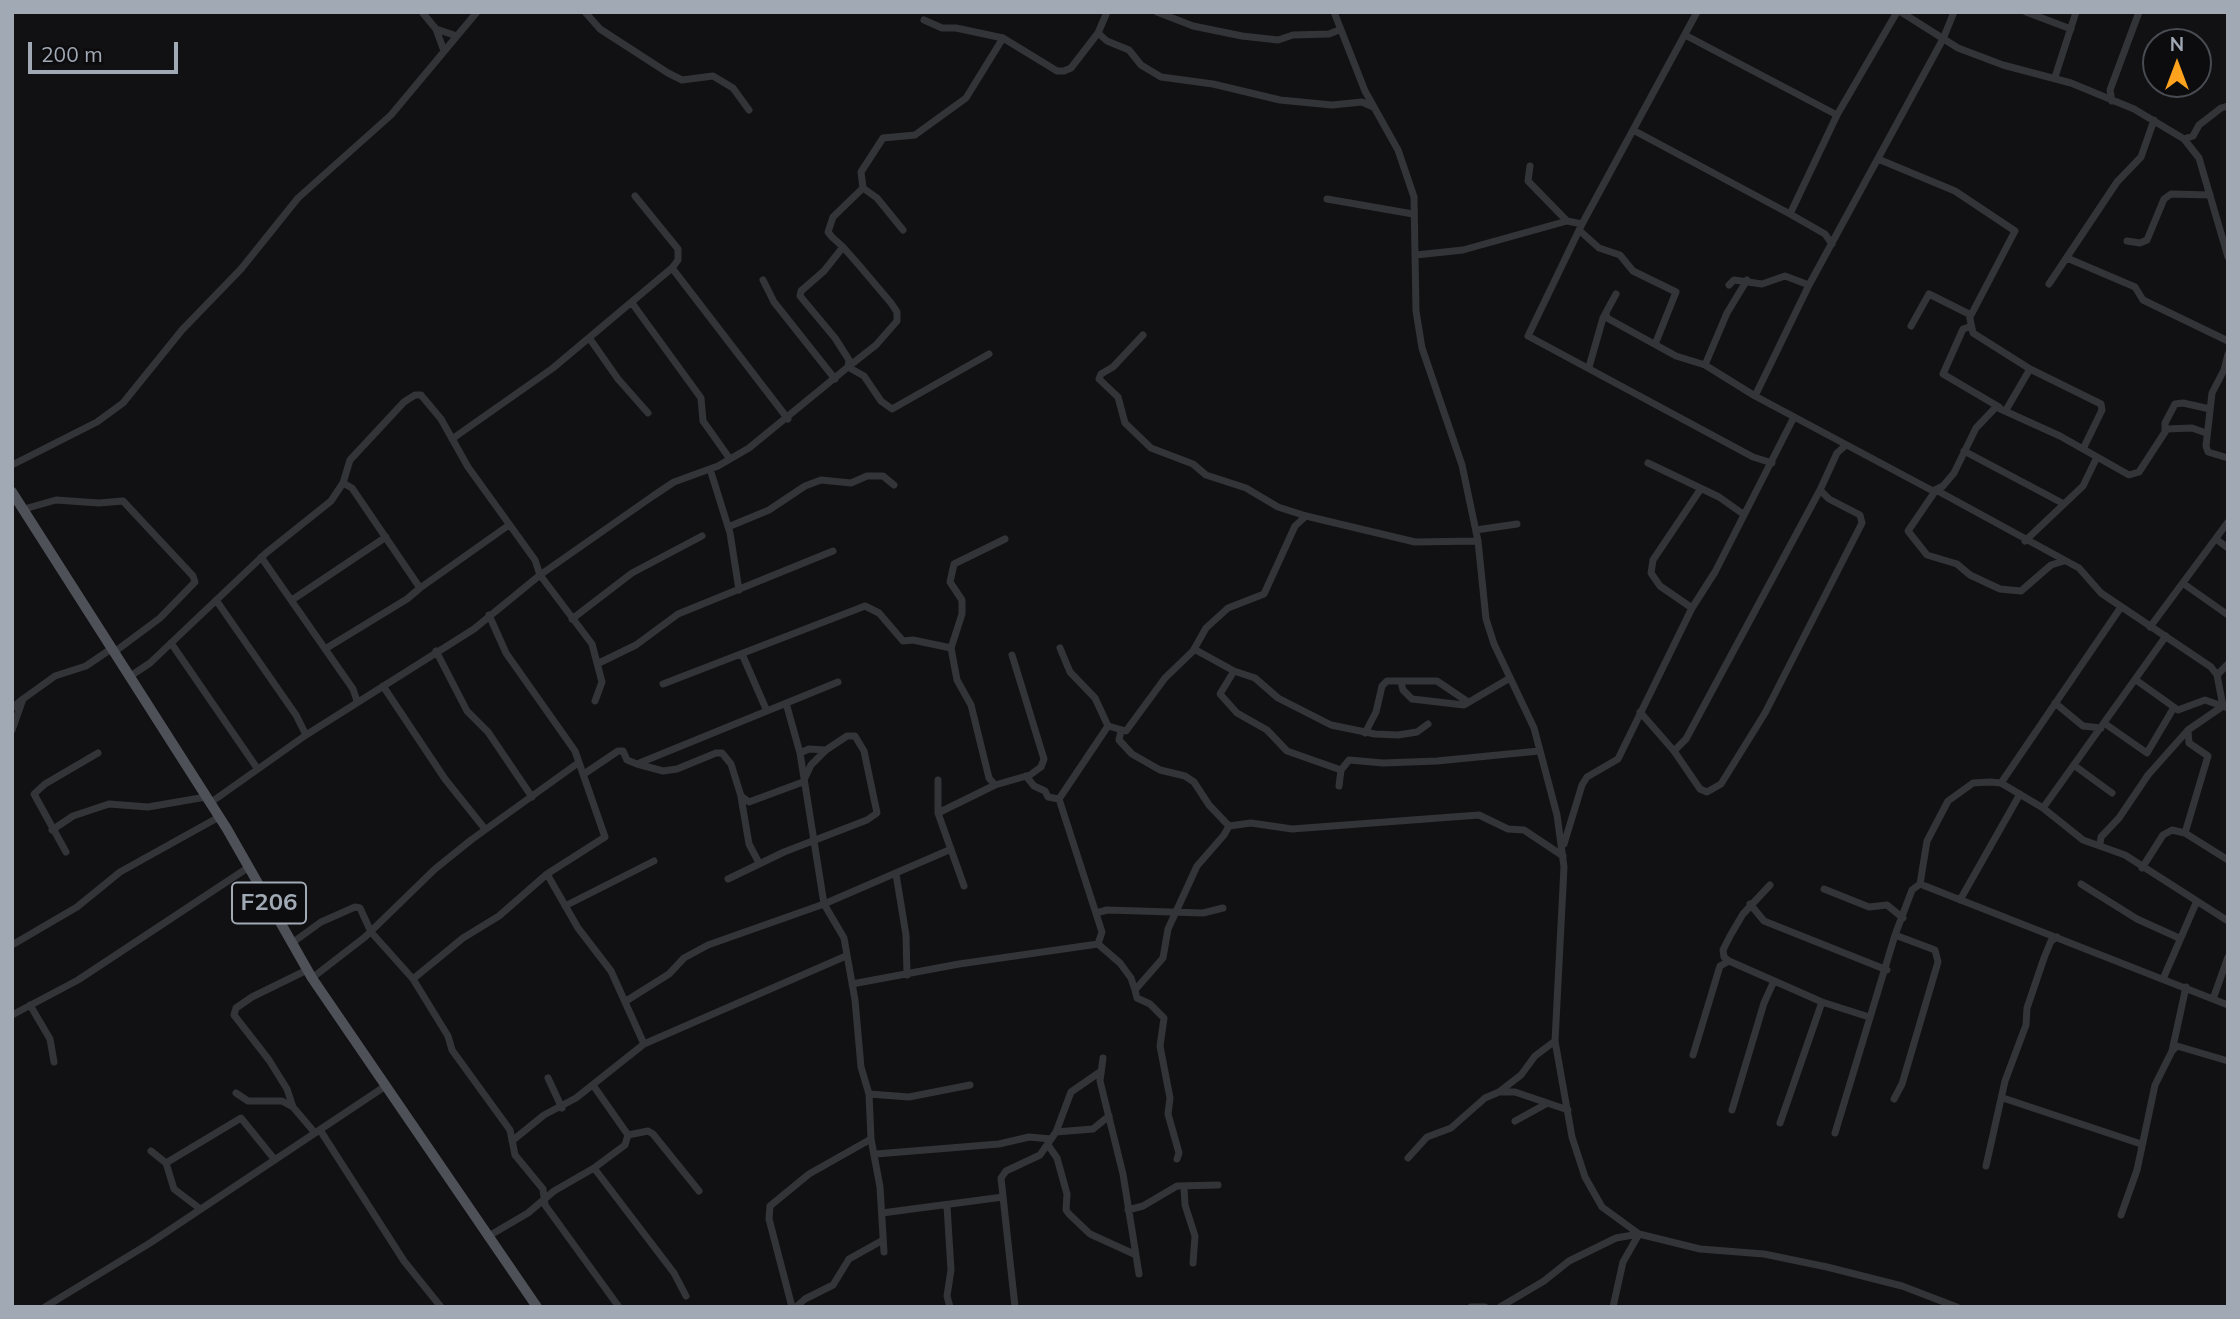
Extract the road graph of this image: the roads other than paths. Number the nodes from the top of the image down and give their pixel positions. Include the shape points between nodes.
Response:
1 (422, 12) edge
2 (477, 12) edge
3 (585, 12) edge
4 (1107, 12) edge
5 (1157, 12) edge
6 (1334, 12) edge
7 (1697, 12) edge
8 (1899, 12) edge
9 (1954, 12) edge
10 (2026, 12) edge
11 (2076, 12) edge
12 (2139, 12) edge
13 (924, 20) dead end
14 (436, 29) junction
15 (2071, 29) junction
16 (1339, 30) junction
17 (1098, 33) junction
18 (1685, 35) junction
19 (457, 36) junction
20 (1003, 38) junction
21 (1943, 39) junction
22 (444, 51) junction
23 (2055, 76) junction
24 (2113, 101) junction
25 (2228, 106) edge
26 (1373, 107) junction
27 (748, 110) dead end
28 (1838, 115) junction
29 (2154, 120) junction
30 (1633, 130) junction
31 (2185, 139) junction
32 (1878, 159) junction
33 (1530, 166) dead end
34 (863, 188) junction
35 (2210, 195) junction
36 (635, 196) dead end
37 (1327, 199) dead end
38 (1413, 214) junction
39 (1790, 214) junction
40 (1567, 221) junction
41 (1581, 227) junction
42 (903, 230) dead end
43 (2127, 241) dead end
44 (1832, 244) junction
45 (843, 247) junction
46 (1416, 255) junction
47 (2228, 257) edge
48 (2067, 258) junction
49 (672, 268) junction
50 (763, 280) dead end
51 (1747, 280) junction
52 (2049, 284) dead end
53 (1729, 285) dead end
54 (1809, 285) junction
55 (1616, 294) dead end
56 (632, 303) junction
57 (1606, 313) junction
58 (1970, 317) junction
59 (1911, 326) dead end
60 (1969, 327) junction
61 (1143, 335) dead end
62 (590, 338) junction
63 (2228, 341) edge
64 (1656, 342) junction
65 (989, 354) dead end
66 (2228, 354) edge
67 (1705, 365) junction
68 (848, 367) junction
69 (1589, 367) junction
70 (2030, 369) junction
71 (835, 379) junction
72 (1755, 396) junction
73 (2003, 409) junction
74 (2210, 409) junction
75 (648, 413) dead end
76 (1794, 418) junction
77 (788, 419) junction
78 (2165, 432) junction
79 (2206, 433) junction
80 (452, 439) junction
81 (1846, 445) junction
82 (2082, 449) junction
83 (1964, 451) junction
84 (2097, 457) junction
85 (2228, 458) edge
86 (730, 460) junction
87 (1648, 463) dead end
88 (1772, 463) junction
89 (12, 465) edge
90 (710, 469) junction
91 (343, 483) junction
92 (894, 485) dead end
93 (1700, 490) junction
94 (1820, 490) junction
95 (1936, 491) junction
96 (12, 493) edge
97 (2064, 504) junction
98 (24, 509) junction
99 (1743, 514) junction
100 (1306, 516) junction
101 (2228, 522) edge
102 (1517, 524) dead end
103 (509, 525) junction
104 (728, 527) junction
105 (1476, 530) junction
106 (702, 536) dead end
107 (386, 537) junction
108 (1005, 539) dead end
109 (2216, 539) junction
110 (1478, 541) junction
111 (2025, 541) junction
112 (2228, 548) edge
113 (832, 551) dead end
114 (261, 557) junction
115 (2064, 561) junction
116 (540, 575) junction
117 (2184, 584) junction
118 (420, 588) junction
119 (739, 590) junction
120 (216, 600) junction
121 (292, 600) junction
122 (2121, 607) junction
123 (1692, 608) junction
124 (489, 615) junction
125 (2228, 615) edge
126 (572, 619) junction
127 (2150, 627) junction
128 (2166, 636) junction
129 (171, 642) junction
130 (951, 648) junction
131 (1060, 648) dead end
132 (325, 649) junction
133 (1194, 649) junction
134 (112, 651) junction
135 (436, 651) junction
136 (742, 654) junction
137 (1012, 655) dead end
138 (599, 663) junction
139 (2228, 664) edge
140 (1234, 671) junction
141 (2217, 675) junction
142 (130, 677) junction
143 (1510, 678) junction
144 (2136, 680) junction
145 (838, 682) dead end
146 (1401, 682) junction
147 (663, 684) dead end
148 (383, 686) junction
149 (23, 699) junction
150 (357, 701) junction
151 (595, 701) dead end
152 (1468, 702) junction
153 (786, 703) junction
154 (2055, 703) junction
155 (2225, 707) edge
156 (12, 708) edge
157 (766, 709) junction
158 (2173, 709) junction
159 (1640, 712) junction
160 (1428, 724) dead end
161 (1108, 726) junction
162 (2103, 726) junction
163 (12, 730) edge
164 (2188, 730) junction
165 (1121, 731) junction
166 (1364, 733) junction
167 (306, 735) junction
168 (826, 750) junction
169 (1539, 751) junction
170 (1674, 751) junction
171 (800, 752) junction
172 (98, 753) dead end
173 (578, 763) junction
174 (637, 764) junction
175 (2075, 766) junction
176 (257, 768) junction
177 (1341, 770) junction
178 (584, 774) junction
179 (1026, 776) junction
180 (938, 780) dead end
181 (803, 782) junction
182 (2001, 783) junction
183 (995, 785) junction
184 (1339, 786) dead end
185 (2112, 793) dead end
186 (2020, 794) junction
187 (741, 796) junction
188 (532, 797) junction
189 (1059, 799) junction
190 (208, 800) junction
191 (2043, 808) junction
192 (938, 813) junction
193 (219, 817) junction
194 (1229, 825) junction
195 (485, 829) junction
196 (52, 830) junction
197 (2185, 834) junction
198 (815, 842) junction
199 (2100, 844) junction
200 (1563, 846) junction
201 (949, 850) junction
202 (66, 852) dead end
203 (1563, 856) junction
204 (2228, 860) edge
205 (654, 861) dead end
206 (759, 863) junction
207 (249, 867) junction
208 (2141, 867) junction
209 (896, 873) junction
210 (547, 874) junction
211 (728, 879) dead end
212 (1920, 884) junction
213 (2081, 884) dead end
214 (1770, 885) dead end
215 (964, 886) dead end
216 (1824, 889) dead end
217 (1960, 900) junction
218 (2196, 903) junction
219 (824, 904) junction
220 (1751, 905) junction
221 (565, 906) junction
222 (1223, 908) dead end
223 (1176, 912) junction
224 (1096, 913) junction
225 (1903, 918) junction
226 (2228, 921) edge
227 (371, 932) junction
228 (1895, 935) junction
229 (2057, 937) junction
230 (2179, 938) junction
231 (292, 943) junction
232 (1098, 944) junction
233 (12, 945) edge
234 (846, 956) junction
235 (2228, 957) edge
236 (1729, 961) junction
237 (1887, 970) junction
238 (310, 974) junction
239 (907, 975) junction
240 (413, 979) junction
241 (2163, 979) junction
242 (1774, 981) junction
243 (852, 984) junction
244 (2186, 987) junction
245 (1135, 990) junction
246 (2213, 999) junction
247 (626, 1001) junction
248 (1822, 1002) junction
249 (2228, 1004) edge
250 (30, 1005) junction
251 (12, 1015) edge
252 (1869, 1017) junction
253 (1555, 1041) junction
254 (644, 1044) junction
255 (2172, 1051) junction
256 (1693, 1055) dead end
257 (1103, 1058) dead end
258 (2228, 1061) edge
259 (54, 1062) dead end
260 (1100, 1072) junction
261 (548, 1078) dead end
262 (593, 1085) junction
263 (970, 1085) dead end
264 (384, 1087) junction
265 (1499, 1092) junction
266 (236, 1093) dead end
267 (869, 1094) junction
268 (2003, 1098) junction
269 (1894, 1099) dead end
270 (1546, 1104) junction
271 (293, 1107) junction
272 (562, 1108) junction
273 (1568, 1110) junction
274 (1732, 1110) dead end
275 (1109, 1116) junction
276 (1515, 1121) dead end
277 (1780, 1123) dead end
278 (318, 1131) junction
279 (1056, 1132) junction
280 (1835, 1133) dead end
281 (628, 1135) junction
282 (871, 1139) junction
283 (512, 1141) junction
284 (1049, 1142) junction
285 (2141, 1144) junction
286 (151, 1151) dead end
287 (876, 1154) junction
288 (1408, 1158) dead end
289 (1177, 1159) dead end
290 (275, 1160) junction
291 (166, 1163) junction
292 (1986, 1166) dead end
293 (594, 1168) junction
294 (1217, 1185) dead end
295 (1184, 1187) junction
296 (699, 1191) dead end
297 (1003, 1197) junction
298 (545, 1199) junction
299 (947, 1206) junction
300 (200, 1209) junction
301 (1128, 1210) junction
302 (882, 1213) junction
303 (2121, 1215) dead end
304 (1639, 1234) junction
305 (487, 1237) junction
306 (883, 1240) junction
307 (884, 1252) dead end
308 (1134, 1254) junction
309 (1193, 1263) dead end
310 (1139, 1274) dead end
311 (686, 1296) dead end
312 (45, 1307) edge
313 (441, 1307) edge
314 (537, 1307) edge
315 (619, 1307) edge
316 (794, 1307) edge
317 (950, 1307) edge
318 (1015, 1307) edge
319 (1471, 1307) edge
320 (1485, 1307) edge
321 (1500, 1307) edge
322 (1613, 1307) edge
323 (1957, 1307) edge

1 - 14 street
2 - 19 street
3 - 27 street via 600,29 668,73 682,80 713,76 733,88
4 - 17 street
5 - 16 street via 1194,26 1278,40
6 - 16 street
7 - 18 street
8 - 21 street
8 - 28 street
9 - 21 street
10 - 15 street
11 - 15 street
12 - 24 street via 2110,90
13 - 20 street via 942,28
14 - 19 street
14 - 22 street
15 - 23 street
16 - 26 street
17 - 20 street via 1064,71
17 - 26 street via 1129,50 1141,65 1161,77 1271,99 1332,105 1362,102
18 - 28 street
18 - 30 street
19 - 22 street
20 - 34 street via 966,98 915,135 883,138 861,172
21 - 23 street via 2003,65
21 - 32 street
22 - 89 street via 391,115 298,198 123,403 97,422
23 - 24 street
24 - 29 street
25 - 31 street
26 - 38 street via 1402,161 1414,197
28 - 39 street
29 - 31 street
29 - 48 street via 2141,157 2117,182
30 - 39 street
30 - 41 street
31 - 35 street via 2199,158
32 - 44 street
32 - 58 street via 1955,191 2015,231
33 - 40 street via 1528,181
34 - 42 street
34 - 45 street via 827,227
35 - 43 street via 2171,194 2164,199 2147,240
35 - 47 street
36 - 49 street via 678,249
37 - 38 street
38 - 46 street
39 - 44 street via 1825,234
40 - 41 street
40 - 46 street via 1463,250
41 - 64 street via 1599,248 1620,255 1633,271 1676,292
41 - 69 street via 1528,335
44 - 54 street
45 - 68 street via 800,296 835,338 849,360
45 - 68 street via 897,312 891,330
46 - 105 street via 1416,311 1422,348 1462,465
48 - 52 street
48 - 63 street via 2135,287 2143,300
49 - 56 street
49 - 77 street
50 - 71 street via 774,302
51 - 53 street
51 - 54 street via 1762,284 1793,277
51 - 67 street
54 - 72 street
55 - 57 street
56 - 62 street
56 - 86 street via 701,398 703,421
57 - 64 street via 1607,318
57 - 69 street
58 - 59 street via 1929,294
58 - 60 street
60 - 70 street
60 - 73 street via 1963,329 1943,374
61 - 100 street via 1099,379 1118,397 1125,423 1134,434 1151,448 1193,464 1206,475
62 - 75 street
62 - 80 street
64 - 67 street via 1676,356
65 - 68 street via 892,409 864,376
66 - 74 street
67 - 72 street
68 - 71 street
69 - 88 street via 1753,457
70 - 73 street
70 - 82 street via 2101,404
71 - 77 street
72 - 76 street
73 - 82 street
73 - 83 street via 1992,409
74 - 78 street via 2175,404
74 - 79 street
76 - 81 street
76 - 88 street
77 - 86 street
78 - 79 street via 2173,427
78 - 84 street via 2136,474 2129,475
79 - 85 street via 2208,452
80 - 91 street via 421,395 415,395 350,460
80 - 103 street
81 - 94 street via 1837,453
81 - 95 street
82 - 84 street
83 - 95 street via 1954,473
83 - 97 street
84 - 97 street via 2083,486
86 - 90 street
87 - 93 street
88 - 99 street
90 - 104 street
90 - 116 street via 674,482
91 - 107 street via 352,488
91 - 114 street via 331,501
92 - 104 street via 883,476 851,483 821,480
93 - 99 street
93 - 123 street via 1653,560 1651,573 1660,586
94 - 170 street via 1702,709
94 - 170 street via 1860,515 1862,523 1765,713 1713,790 1700,789
95 - 111 street
95 - 115 street via 1909,531 1927,555 1957,564 2000,589 2021,591 2051,565
96 - 98 main road, F206
97 - 111 street
98 - 134 main road, F206
98 - 134 street via 55,500 123,501 194,576 195,582 160,618
99 - 123 street
100 - 110 street via 1415,542
100 - 133 street via 1295,526 1264,594 1228,608 1206,628
101 - 109 street
102 - 105 street
103 - 116 street via 535,560
103 - 118 street
104 - 119 street
105 - 110 street
106 - 126 street via 632,573
107 - 118 street
107 - 121 street
108 - 130 street via 954,564 950,582 962,600 962,614
109 - 112 street
109 - 117 street
110 - 143 street via 1486,619
111 - 115 street
113 - 119 street
114 - 120 street
114 - 121 street
115 - 122 street
116 - 124 street
116 - 126 street
117 - 125 street
117 - 127 street
118 - 132 street
119 - 138 street via 678,614 643,641
120 - 129 street
120 - 167 street
121 - 132 street
122 - 127 street
122 - 154 street
123 - 159 street
124 - 135 street
124 - 173 street via 506,653 575,751
126 - 138 street
127 - 128 street
128 - 141 street
128 - 144 street
129 - 142 street
129 - 176 street
130 - 136 street via 902,641 879,613 865,606
130 - 183 street via 989,778
131 - 161 street via 1070,672 1095,698
132 - 150 street
133 - 140 street
133 - 165 street via 1165,678 1132,725
134 - 142 main road, F206
134 - 149 street via 55,676
135 - 148 street
135 - 188 street via 467,711 488,732
136 - 147 street
136 - 157 street
137 - 179 street via 1044,759 1041,767
138 - 151 street via 602,682
139 - 141 street
140 - 166 street via 1255,678 1312,718
140 - 177 street via 1220,694 1237,713 1267,730 1287,751
141 - 155 street
142 - 190 main road, F206
143 - 152 street
143 - 169 street via 1534,728
144 - 158 street
144 - 162 street
145 - 153 street
146 - 152 street via 1437,681
146 - 152 street via 1412,699
146 - 166 street via 1387,681 1382,686 1376,712
148 - 150 street
148 - 195 street via 445,779
149 - 156 street
149 - 163 street
150 - 167 street
153 - 157 street
153 - 171 street
154 - 162 street via 2082,726
154 - 182 street
155 - 158 street via 2205,700
155 - 164 street
157 - 174 street
158 - 162 street via 2147,753
159 - 170 street
159 - 200 street via 1618,760 1587,777 1582,785
160 - 166 street via 1417,732 1398,735
161 - 165 street
161 - 189 street
162 - 175 street
164 - 197 street via 2189,743 2208,756
164 - 199 street via 2148,775
165 - 194 street via 1119,740 1132,754 1194,782
167 - 176 street
168 - 171 street
168 - 181 street
168 - 198 street via 848,736 858,740 877,813
169 - 177 street via 1437,761 1349,760
169 - 200 street
171 - 181 street
172 - 196 street via 34,794
173 - 178 street
173 - 188 street
174 - 178 street via 618,751
174 - 187 street via 663,771 722,753 731,764
175 - 185 street
175 - 191 street
176 - 190 street
177 - 184 street
178 - 210 street via 606,837
179 - 183 street
179 - 189 street via 1048,797
180 - 192 street
181 - 187 street via 749,802
181 - 198 street
182 - 186 street
182 - 212 street via 1973,783 1948,801 1927,841
183 - 192 street
186 - 191 street
186 - 217 street
187 - 206 street via 749,844
188 - 195 street
189 - 224 street
190 - 193 main road, F206
190 - 196 street via 148,807 109,804 74,816
191 - 199 street via 2075,835
192 - 201 street
193 - 207 main road, F206
193 - 233 street via 120,872 77,907
194 - 203 street via 1292,829 1479,815 1508,829 1524,830
194 - 223 street via 1197,866
195 - 227 street via 435,869
196 - 202 street
197 - 204 street
197 - 208 street via 2172,830 2164,835
198 - 206 street
198 - 219 street
199 - 208 street
200 - 203 street
201 - 209 street
201 - 215 street
203 - 253 street
205 - 221 street
206 - 211 street
207 - 231 main road, F206
207 - 250 street via 78,980
208 - 218 street
209 - 219 street
209 - 239 street
210 - 221 street
210 - 240 street
212 - 217 street
212 - 225 street via 1912,890
213 - 230 street via 2137,919
214 - 220 street
216 - 225 street via 1869,907 1887,905
217 - 229 street
218 - 226 street
218 - 230 street
219 - 234 street via 844,938
219 - 247 street via 708,945
220 - 236 street via 1724,950
220 - 237 street via 1765,921
221 - 247 street via 611,971
222 - 223 street
223 - 224 street
223 - 245 street via 1163,958
224 - 232 street via 1102,933
225 - 228 street
227 - 231 street via 365,915 355,907 321,922
227 - 238 street
227 - 240 street
228 - 237 street
228 - 269 street via 1935,950 1938,962
229 - 241 street
229 - 268 street via 2051,940 2027,1008
230 - 241 street
231 - 238 main road, F206
232 - 239 street
232 - 245 street via 1120,963
234 - 243 street
234 - 254 street
235 - 246 street
236 - 242 street
236 - 256 street via 1720,966
237 - 252 street
238 - 264 main road, F206
238 - 271 street via 252,998 236,1008 234,1015 270,1060
239 - 243 street
240 - 283 street via 452,1050 510,1130
241 - 244 street
242 - 248 street
242 - 274 street
243 - 267 street via 861,1067
244 - 246 street
244 - 255 street
245 - 289 street via 1137,998 1164,1018 1160,1046
246 - 249 street
247 - 254 street
248 - 252 street
248 - 277 street
250 - 251 street
250 - 259 street via 50,1039
252 - 280 street
253 - 265 street
253 - 273 street
254 - 262 street
255 - 258 street via 2177,1046
255 - 285 street via 2155,1085
257 - 260 street
260 - 275 street
260 - 279 street via 1071,1092
261 - 272 street
262 - 272 street
262 - 281 street
263 - 267 street via 909,1097
264 - 278 street
264 - 305 main road, F206
265 - 270 street via 1515,1092
265 - 288 street via 1451,1128 1427,1137
266 - 271 street via 248,1101 270,1099
267 - 282 street
268 - 285 street
268 - 292 street via 1994,1119
270 - 273 street
270 - 276 street
271 - 278 street
272 - 283 street via 544,1115
273 - 304 street via 1577,1157 1593,1194 1602,1208
275 - 279 street via 1093,1129
275 - 301 street
278 - 290 street
278 - 313 street via 404,1262
279 - 284 street
281 - 293 street via 625,1145
281 - 296 street via 653,1134
282 - 287 street
282 - 316 street via 809,1174 770,1206 769,1219
283 - 298 street via 515,1156 543,1188
284 - 287 street via 1029,1137 999,1144
284 - 297 street via 1040,1155 1006,1171 1001,1178
284 - 308 street via 1069,1214 1090,1234
285 - 303 street
286 - 291 street
287 - 302 street
290 - 291 street via 241,1118
290 - 300 street
291 - 300 street via 174,1189
293 - 298 street
293 - 311 street via 674,1273
294 - 295 street
295 - 301 street via 1177,1186
295 - 309 street via 1195,1236
297 - 299 street
297 - 318 street
298 - 305 street
298 - 315 street
299 - 302 street
299 - 317 street
300 - 312 street
301 - 308 street
302 - 306 street
304 - 321 street via 1616,1238 1569,1262
304 - 322 street via 1623,1262
304 - 323 street via 1700,1249 1764,1254 1827,1267 1902,1286
305 - 314 main road, F206
306 - 307 street
306 - 316 street via 849,1259 833,1284
308 - 310 street
319 - 320 street

